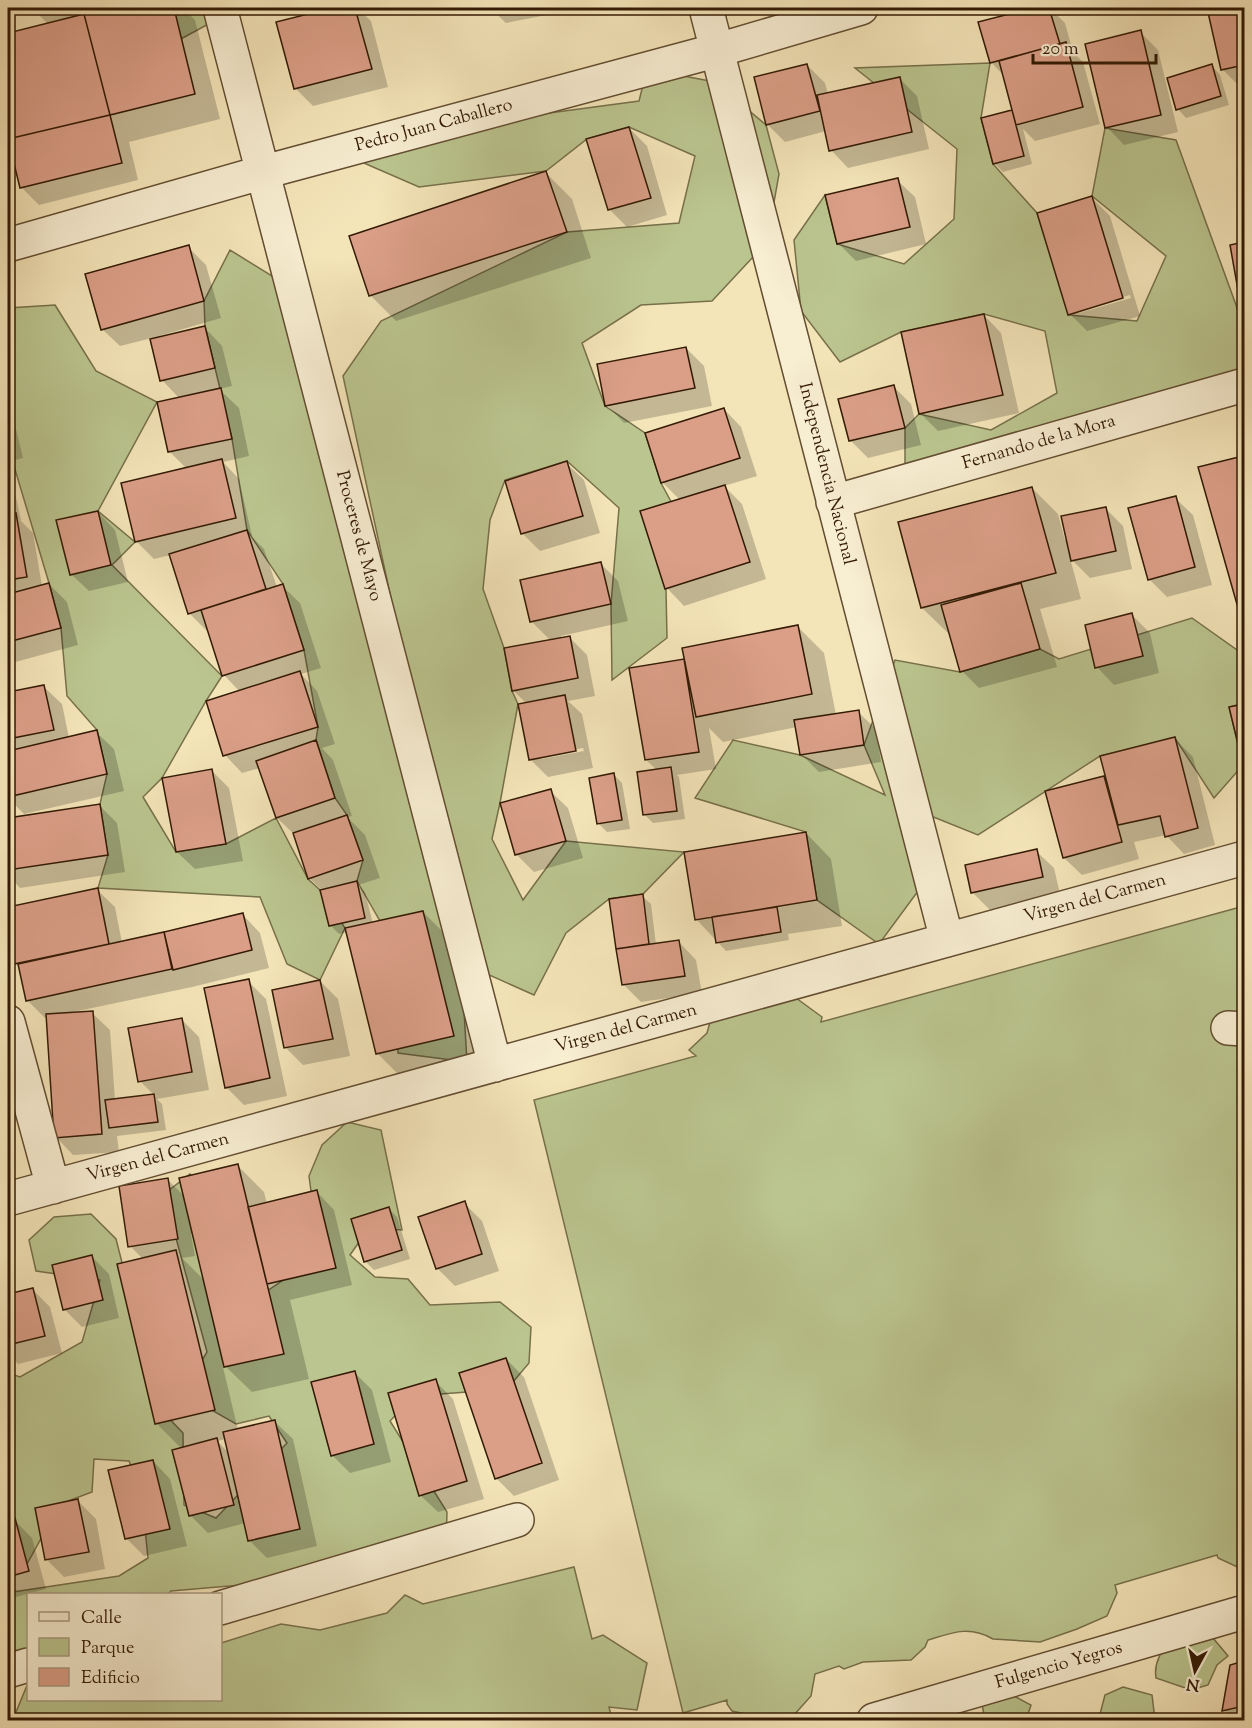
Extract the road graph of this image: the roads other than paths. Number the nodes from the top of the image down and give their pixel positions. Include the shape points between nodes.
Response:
1 (220, 8) edge
2 (706, 8) edge
3 (861, 8) edge
4 (718, 50) junction
5 (264, 172) junction
6 (8, 245) edge
7 (1245, 385) edge
8 (833, 502) junction
9 (1245, 858) edge
10 (947, 940) junction
11 (8, 1022) edge
12 (495, 1065) junction
13 (52, 1187) junction
14 (8, 1199) edge
15 (517, 1520) dead end
16 (222, 1607) edge
17 (1245, 1612) edge
18 (27, 1665) edge
19 (8, 1671) edge
20 (874, 1720) edge

1 - 5 street, Proceres de Mayo
2 - 4 street, Independencia Nacional
3 - 4 street, Pedro Juan Caballero
4 - 5 street, Pedro Juan Caballero
4 - 8 street, Independencia Nacional
5 - 6 street, Pedro Juan Caballero
5 - 12 street, Proceres de Mayo
7 - 8 street, Fernando de la Mora
8 - 10 street, Independencia Nacional
9 - 10 street, Virgen del Carmen
10 - 12 street, Virgen del Carmen
11 - 13 street
12 - 13 street, Virgen del Carmen
13 - 14 street, Virgen del Carmen
15 - 16 street
17 - 20 street, Fulgencio Yegros
18 - 19 street

